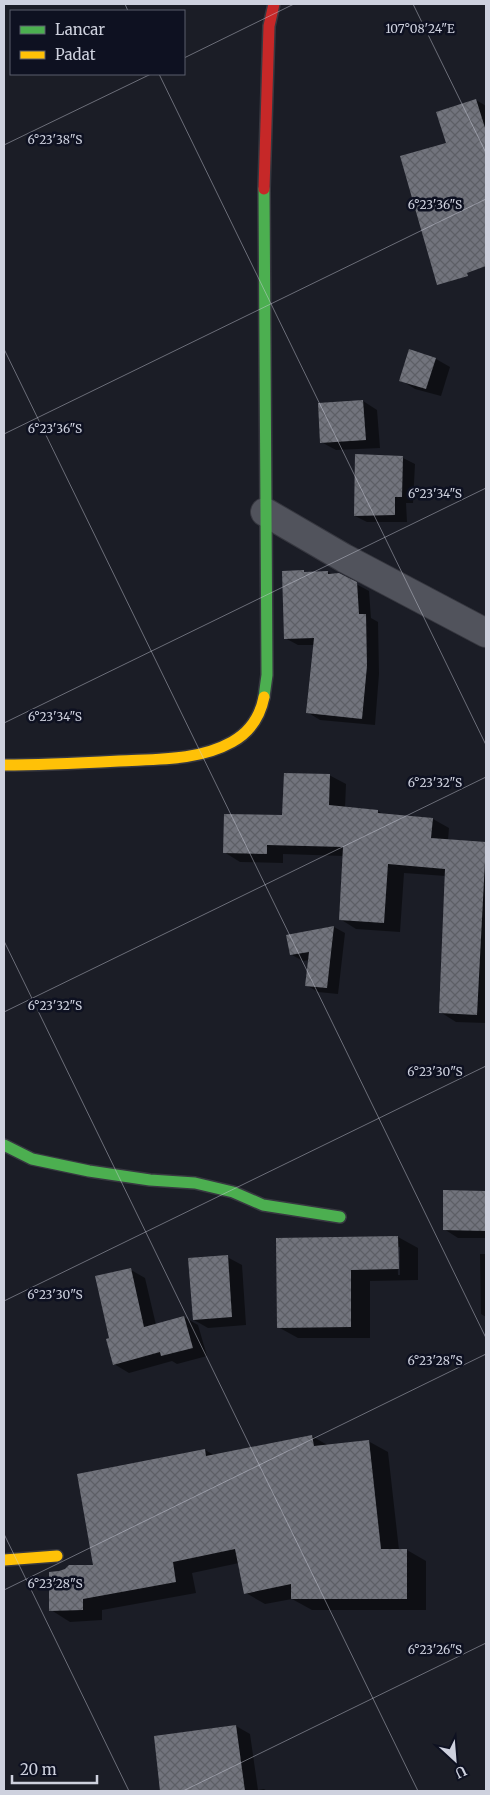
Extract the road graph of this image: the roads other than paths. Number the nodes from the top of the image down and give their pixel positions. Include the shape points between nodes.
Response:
1 (274, 4) edge
2 (264, 512) junction
3 (486, 634) edge
4 (4, 765) edge
5 (4, 1145) edge
6 (340, 1217) dead end
7 (56, 1556) dead end
8 (4, 1560) edge

1 - 2 street via 269,26 262,212
2 - 3 street
2 - 4 street via 265,700 245,733 220,748 186,757
5 - 6 street via 32,1159 150,1180 195,1183 233,1192 263,1205
7 - 8 street

